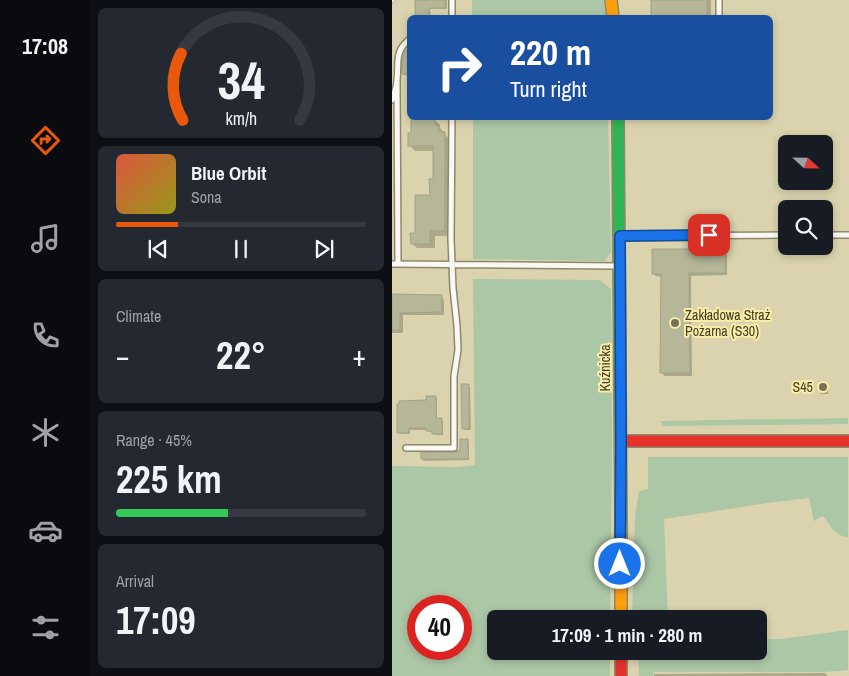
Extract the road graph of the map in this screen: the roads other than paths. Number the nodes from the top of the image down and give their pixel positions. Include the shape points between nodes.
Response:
1 (452, 0) edge
2 (611, 0) edge
3 (720, 0) edge
4 (452, 15) edge
5 (614, 15) edge
6 (720, 15) edge
7 (407, 42) edge
8 (397, 81) junction
9 (392, 100) edge
10 (452, 120) edge
11 (618, 120) edge
12 (778, 235) edge
13 (833, 235) edge
14 (848, 235) edge
15 (620, 236) junction
16 (395, 264) edge
17 (452, 265) junction
18 (620, 266) junction
19 (621, 441) junction
20 (848, 441) edge
21 (406, 448) dead end
22 (621, 610) edge
23 (621, 660) edge
24 (621, 676) edge

1 - 4 lane
2 - 5 street
3 - 6 lane
7 - 8 lane via 400,50
8 - 9 lane
8 - 16 lane
10 - 17 lane
11 - 15 street, Kuźnicka
12 - 15 lane
13 - 14 lane
15 - 18 street, Kuźnicka
16 - 17 lane
17 - 18 lane
17 - 21 lane via 458,350 454,376 454,448
18 - 19 street, Kuźnicka
19 - 20 street
19 - 22 street, Kuźnicka
23 - 24 street

